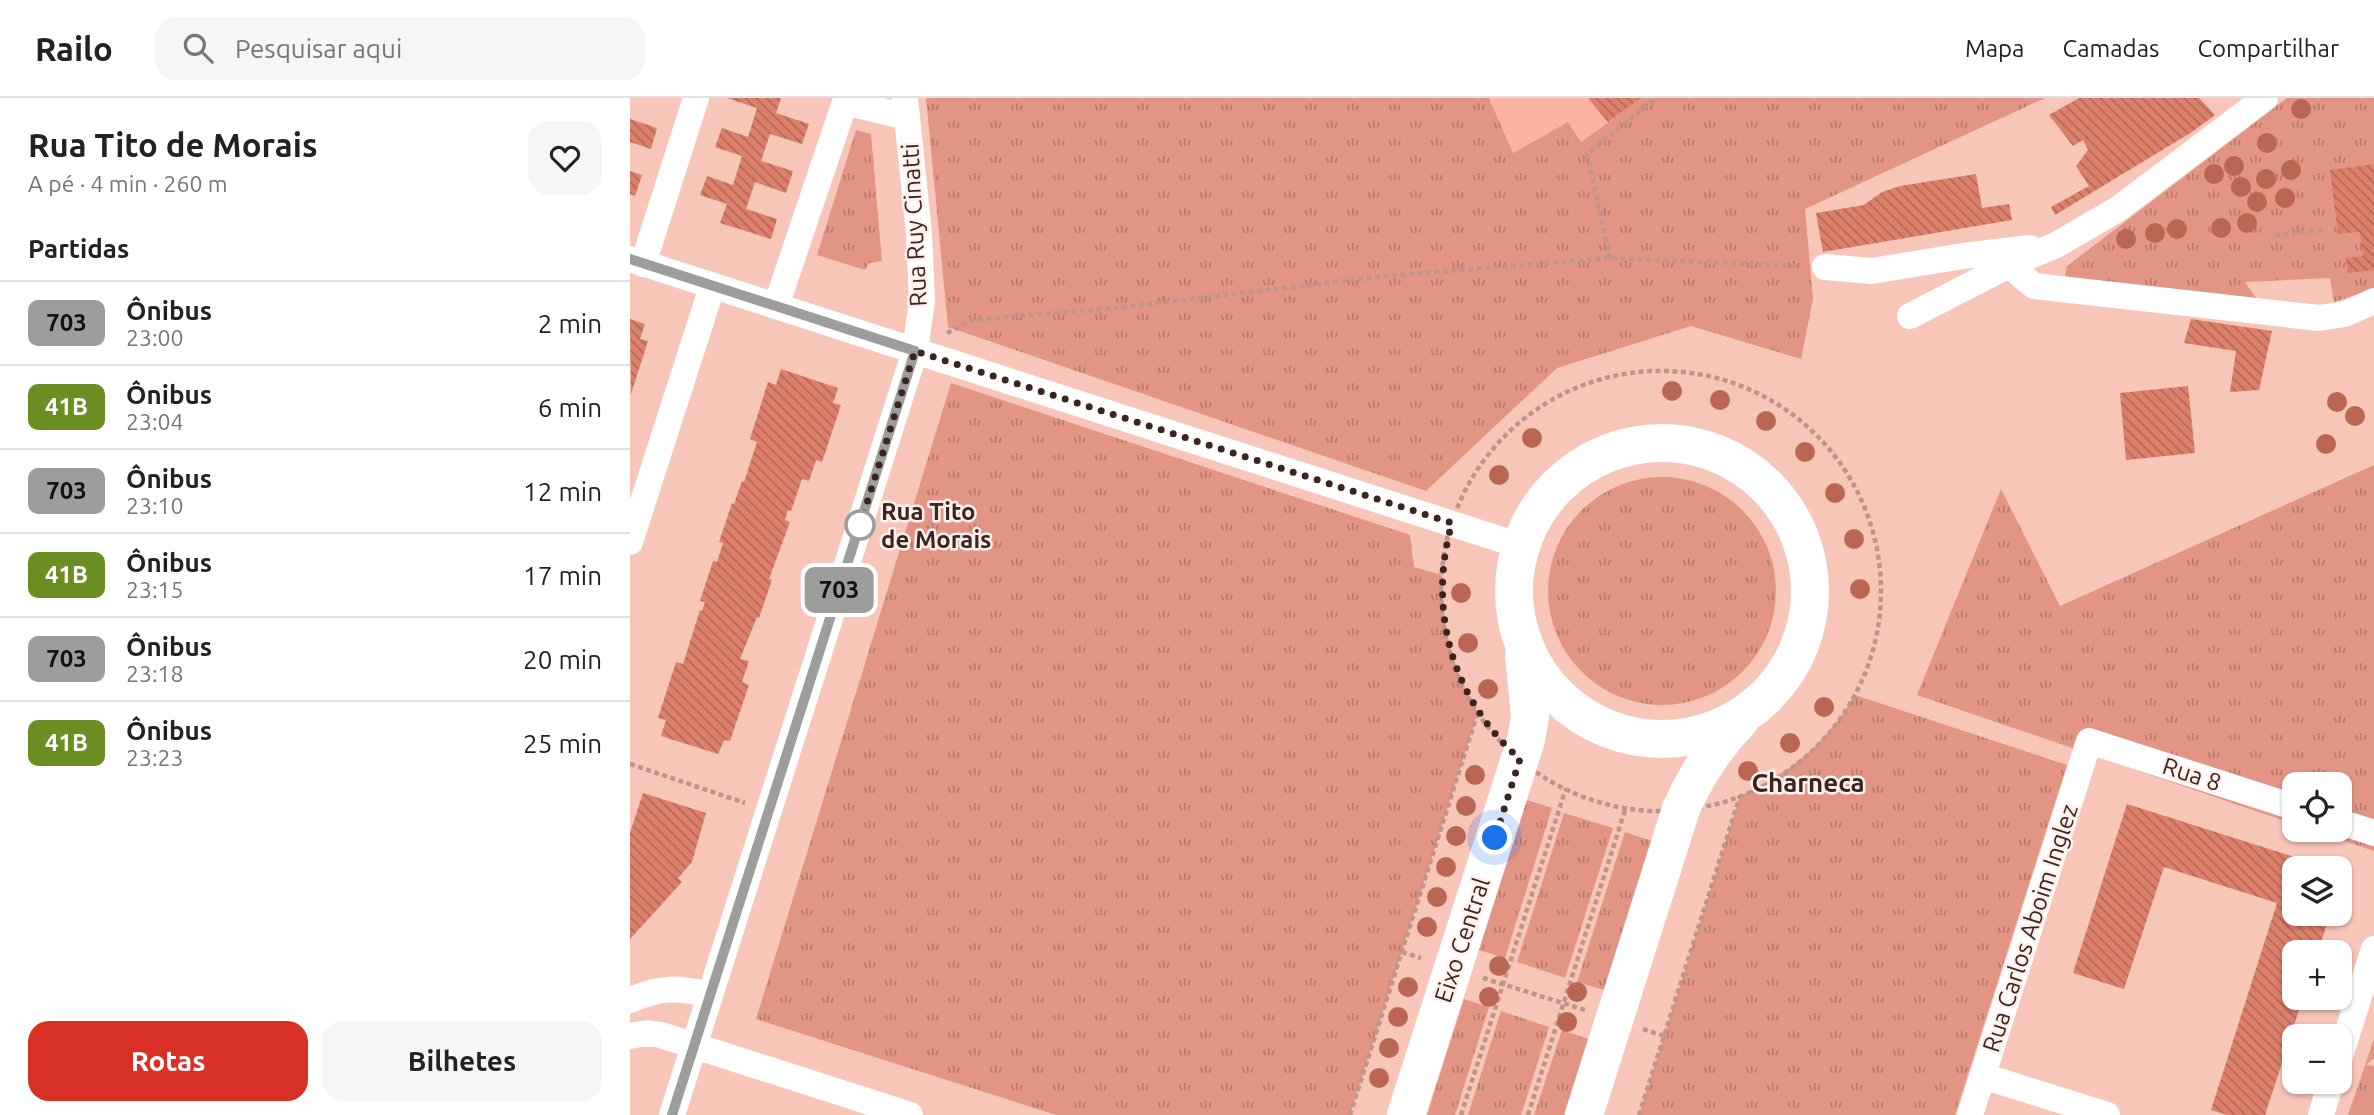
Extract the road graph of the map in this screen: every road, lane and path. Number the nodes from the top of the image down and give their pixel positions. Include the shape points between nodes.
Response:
1 (696, 98) edge
2 (1656, 98) edge
3 (2265, 98) edge
4 (906, 108) edge
5 (2323, 230) dead end
6 (2275, 235) dead end
7 (2056, 245) junction
8 (1610, 258) junction
9 (636, 261) edge
10 (2008, 265) junction
11 (1825, 267) joint
12 (712, 287) junction
13 (2374, 301) edge
14 (776, 306) junction
15 (1910, 316) dead end
16 (915, 351) junction
17 (1452, 523) junction
18 (630, 542) edge
19 (1521, 545) junction
20 (1522, 642) junction
21 (1750, 710) junction
22 (1478, 712) junction
23 (2090, 741) joint
24 (1520, 759) junction
25 (630, 764) edge
26 (1566, 789) junction
27 (1740, 796) junction
28 (2282, 803) edge
29 (1626, 807) junction
30 (1681, 809) junction
31 (769, 811) junction
32 (2352, 826) edge
33 (2374, 833) edge
34 (2374, 949) edge
35 (1402, 952) junction
36 (1453, 968) junction
37 (1503, 985) junction
38 (710, 995) junction
39 (630, 1000) edge
40 (1563, 1004) junction
41 (1614, 1020) junction
42 (2350, 1024) edge
43 (630, 1036) edge
44 (1664, 1036) junction
45 (694, 1046) junction
46 (1983, 1076) junction
47 (2327, 1094) edge
48 (672, 1115) edge
49 (910, 1115) edge
50 (1350, 1115) edge
51 (1406, 1115) edge
52 (1461, 1115) edge
53 (1528, 1115) edge
54 (1584, 1115) edge
55 (1639, 1115) edge
56 (1970, 1115) edge
57 (2107, 1115) edge
58 (2321, 1115) edge

1 - 9 street
2 - 8 path via 1587,155
3 - 7 street via 2118,209
4 - 14 street via 845,102
4 - 16 street, Rua Ruy Cinatti via 922,300
5 - 6 path
7 - 10 street
7 - 11 street via 1872,271
8 - 11 path
8 - 16 path via 1387,276 973,320
9 - 12 street
10 - 13 street via 2034,286 2319,318 2345,314
10 - 15 street
12 - 14 street
12 - 18 street
14 - 16 street
16 - 17 street
16 - 31 street
17 - 19 street
17 - 22 path via 1443,561 1446,639
17 - 27 path via 1467,488 1508,433 1560,396 1611,377 1669,371 1727,381 1774,402 1808,427 1843,466 1871,523 1882,584 1878,629 1861,684 1831,731 1785,772
19 - 20 main road, Eixo Central via 1514,600
19 - 21 main road, Eixo Central via 1532,519 1558,486 1591,460 1611,452 1652,443 1694,446 1715,452 1751,473 1793,521 1810,581 1807,623 1792,663
20 - 21 main road via 1556,695 1609,729 1651,738 1693,735
20 - 24 main road, Eixo Central via 1530,717
21 - 30 main road via 1707,758
22 - 24 path
22 - 35 path
23 - 28 street, Rua 8
23 - 46 street, Rua Carlos Aboim Inglez
24 - 26 path
24 - 36 main road, Eixo Central
25 - 31 path
26 - 29 path
26 - 37 path
27 - 30 path
27 - 44 path
29 - 30 path
29 - 40 path
30 - 41 main road
31 - 38 street
32 - 33 street
34 - 42 street
35 - 36 path
35 - 50 path
36 - 37 path
36 - 51 main road, Eixo Central
37 - 40 path
37 - 52 path
38 - 39 street via 670,988
38 - 45 street
40 - 41 path
40 - 53 path
41 - 44 path
41 - 54 main road
43 - 45 street via 661,1035
44 - 55 path
45 - 48 street
45 - 49 street
46 - 56 street, Rua Carlos Aboim Inglez
46 - 57 street
47 - 58 street

